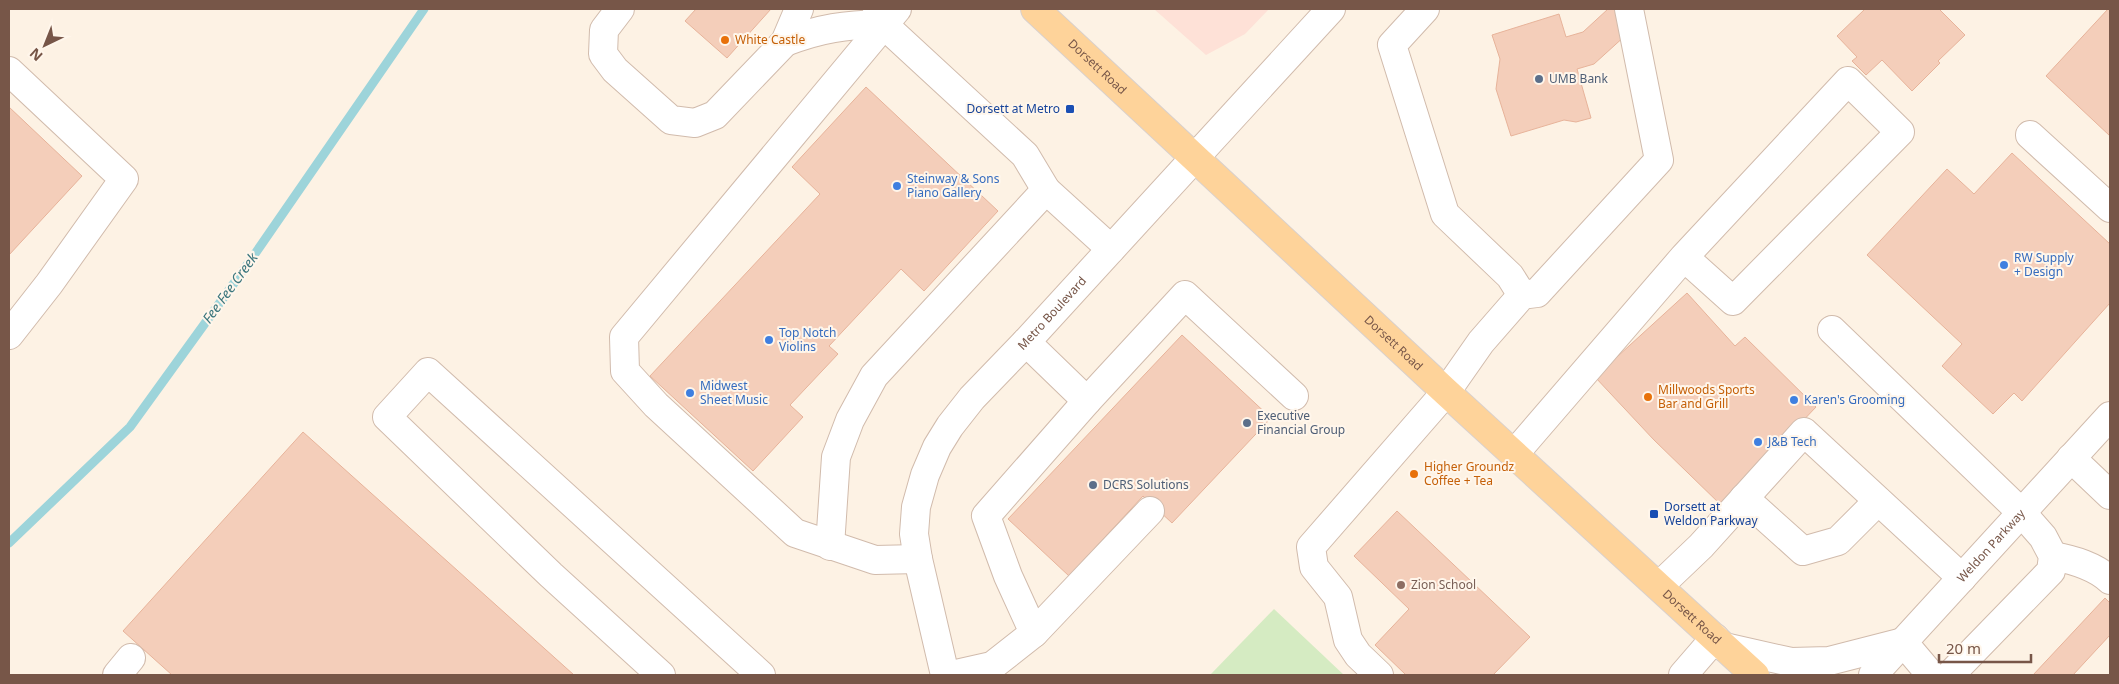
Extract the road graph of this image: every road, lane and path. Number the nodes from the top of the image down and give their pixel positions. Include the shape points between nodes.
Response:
1 (620, 9) edge
2 (799, 9) edge
3 (1035, 9) edge
4 (1331, 9) edge
5 (1425, 9) edge
6 (1629, 9) edge
7 (886, 14) edge
8 (785, 42) junction
9 (9, 71) edge
10 (2030, 135) dead end
11 (1193, 157) junction
12 (1046, 190) junction
13 (2110, 208) edge
14 (1112, 249) junction
15 (1684, 257) junction
16 (1522, 295) junction
17 (1832, 330) dead end
18 (9, 335) edge
19 (1026, 342) junction
20 (1446, 392) junction
21 (1294, 396) dead end
22 (1087, 401) junction
23 (2110, 416) edge
24 (1515, 453) junction
25 (2071, 458) junction
26 (2110, 495) edge
27 (1744, 498) junction
28 (1878, 501) junction
29 (1150, 511) dead end
30 (2022, 512) junction
31 (830, 546) junction
32 (2053, 556) junction
33 (918, 560) junction
34 (1962, 578) junction
35 (2110, 580) edge
36 (1659, 586) junction
37 (1034, 633) junction
38 (1903, 642) junction
39 (1719, 643) junction
40 (746, 671) edge
41 (661, 675) edge
42 (946, 675) edge
43 (952, 675) edge
44 (1379, 675) edge
45 (1683, 675) edge
46 (1755, 675) edge
47 (1873, 675) edge
48 (1931, 675) edge
49 (1950, 675) edge

1 - 8 street via 604,30 603,54 615,70 671,120 695,123 715,115
2 - 8 street
3 - 11 main road, Dorsett Road
4 - 11 street, Metro Boulevard
5 - 16 street via 1392,45 1445,214 1510,276
6 - 16 street via 1659,160 1537,293
7 - 8 street
7 - 12 street via 1025,155
7 - 31 street via 624,337 625,371 656,405 794,534
9 - 18 street via 124,179
10 - 13 street
11 - 14 street, Metro Boulevard
11 - 20 main road, Dorsett Road
12 - 14 street
12 - 31 street via 874,376 850,420 836,457
14 - 19 street, Metro Boulevard
15 - 15 street via 1848,81 1900,132 1733,301
15 - 24 street
16 - 20 street via 1481,342
17 - 30 street
19 - 22 street
19 - 33 street, Metro Boulevard via 972,398 937,447 916,507 914,534
20 - 24 main road, Dorsett Road
20 - 44 street via 1311,547 1314,567 1338,597 1348,640
21 - 22 street via 1185,296
22 - 37 street via 986,516
23 - 25 street, Weldon Parkway
24 - 36 main road, Dorsett Road
25 - 26 street
25 - 30 street, Weldon Parkway
27 - 28 street via 1803,551 1838,541
27 - 28 street via 1804,432
27 - 36 street
28 - 34 street
29 - 37 street
30 - 32 street via 2043,537
30 - 34 street, Weldon Parkway
31 - 33 street via 875,560
32 - 35 street via 2077,560
32 - 49 street via 2051,571
33 - 42 street, Metro Boulevard
34 - 38 street, Weldon Parkway
36 - 39 main road, Dorsett Road
37 - 43 street via 992,666
38 - 39 street via 1829,661 1791,662
38 - 47 street, Weldon Parkway
38 - 48 street
39 - 45 street
39 - 46 main road, Dorsett Road
40 - 41 street via 428,372 387,417 551,575

